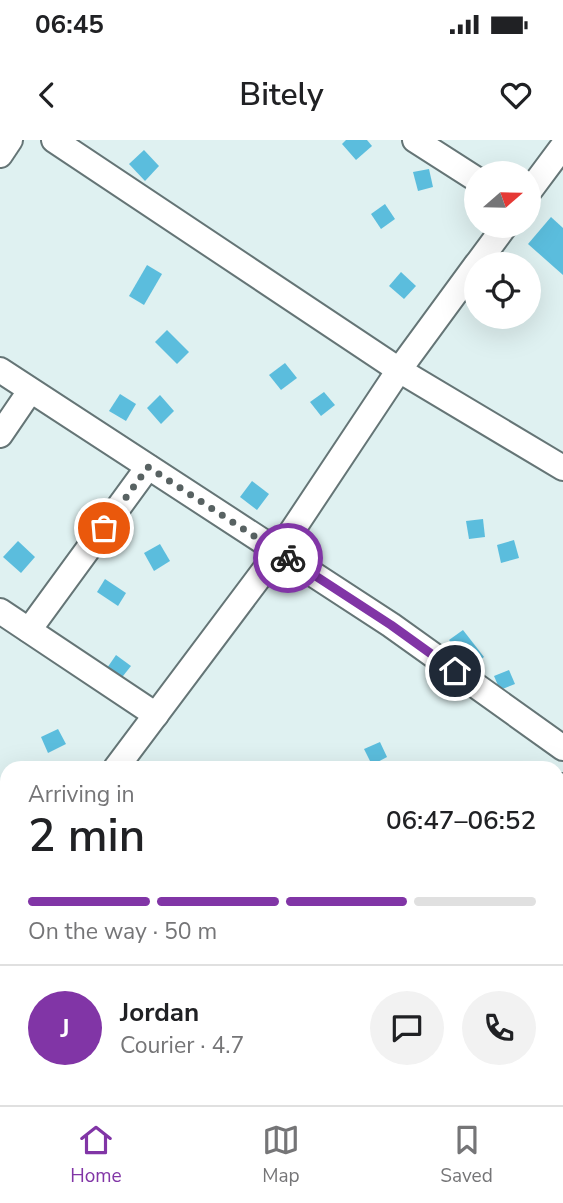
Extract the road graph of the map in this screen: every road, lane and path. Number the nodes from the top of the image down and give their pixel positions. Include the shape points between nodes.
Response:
1 (10, 140) edge
2 (54, 140) edge
3 (415, 140) edge
4 (563, 146) edge
5 (0, 155) edge
6 (464, 171) edge
7 (541, 176) edge
8 (464, 282) edge
9 (0, 370) edge
10 (400, 370) junction
11 (30, 391) junction
12 (0, 435) edge
13 (148, 467) junction
14 (563, 468) edge
15 (278, 552) junction
16 (0, 611) edge
17 (29, 630) junction
18 (156, 715) junction
19 (563, 748) edge
20 (121, 761) edge

1 - 5 street
2 - 10 street
3 - 6 street
4 - 7 street
8 - 10 street
9 - 11 street
10 - 14 street
10 - 15 street
11 - 12 street
11 - 13 street
13 - 15 street
13 - 17 street
15 - 18 street
15 - 19 street via 391,625
16 - 17 street
17 - 18 street
18 - 20 street

